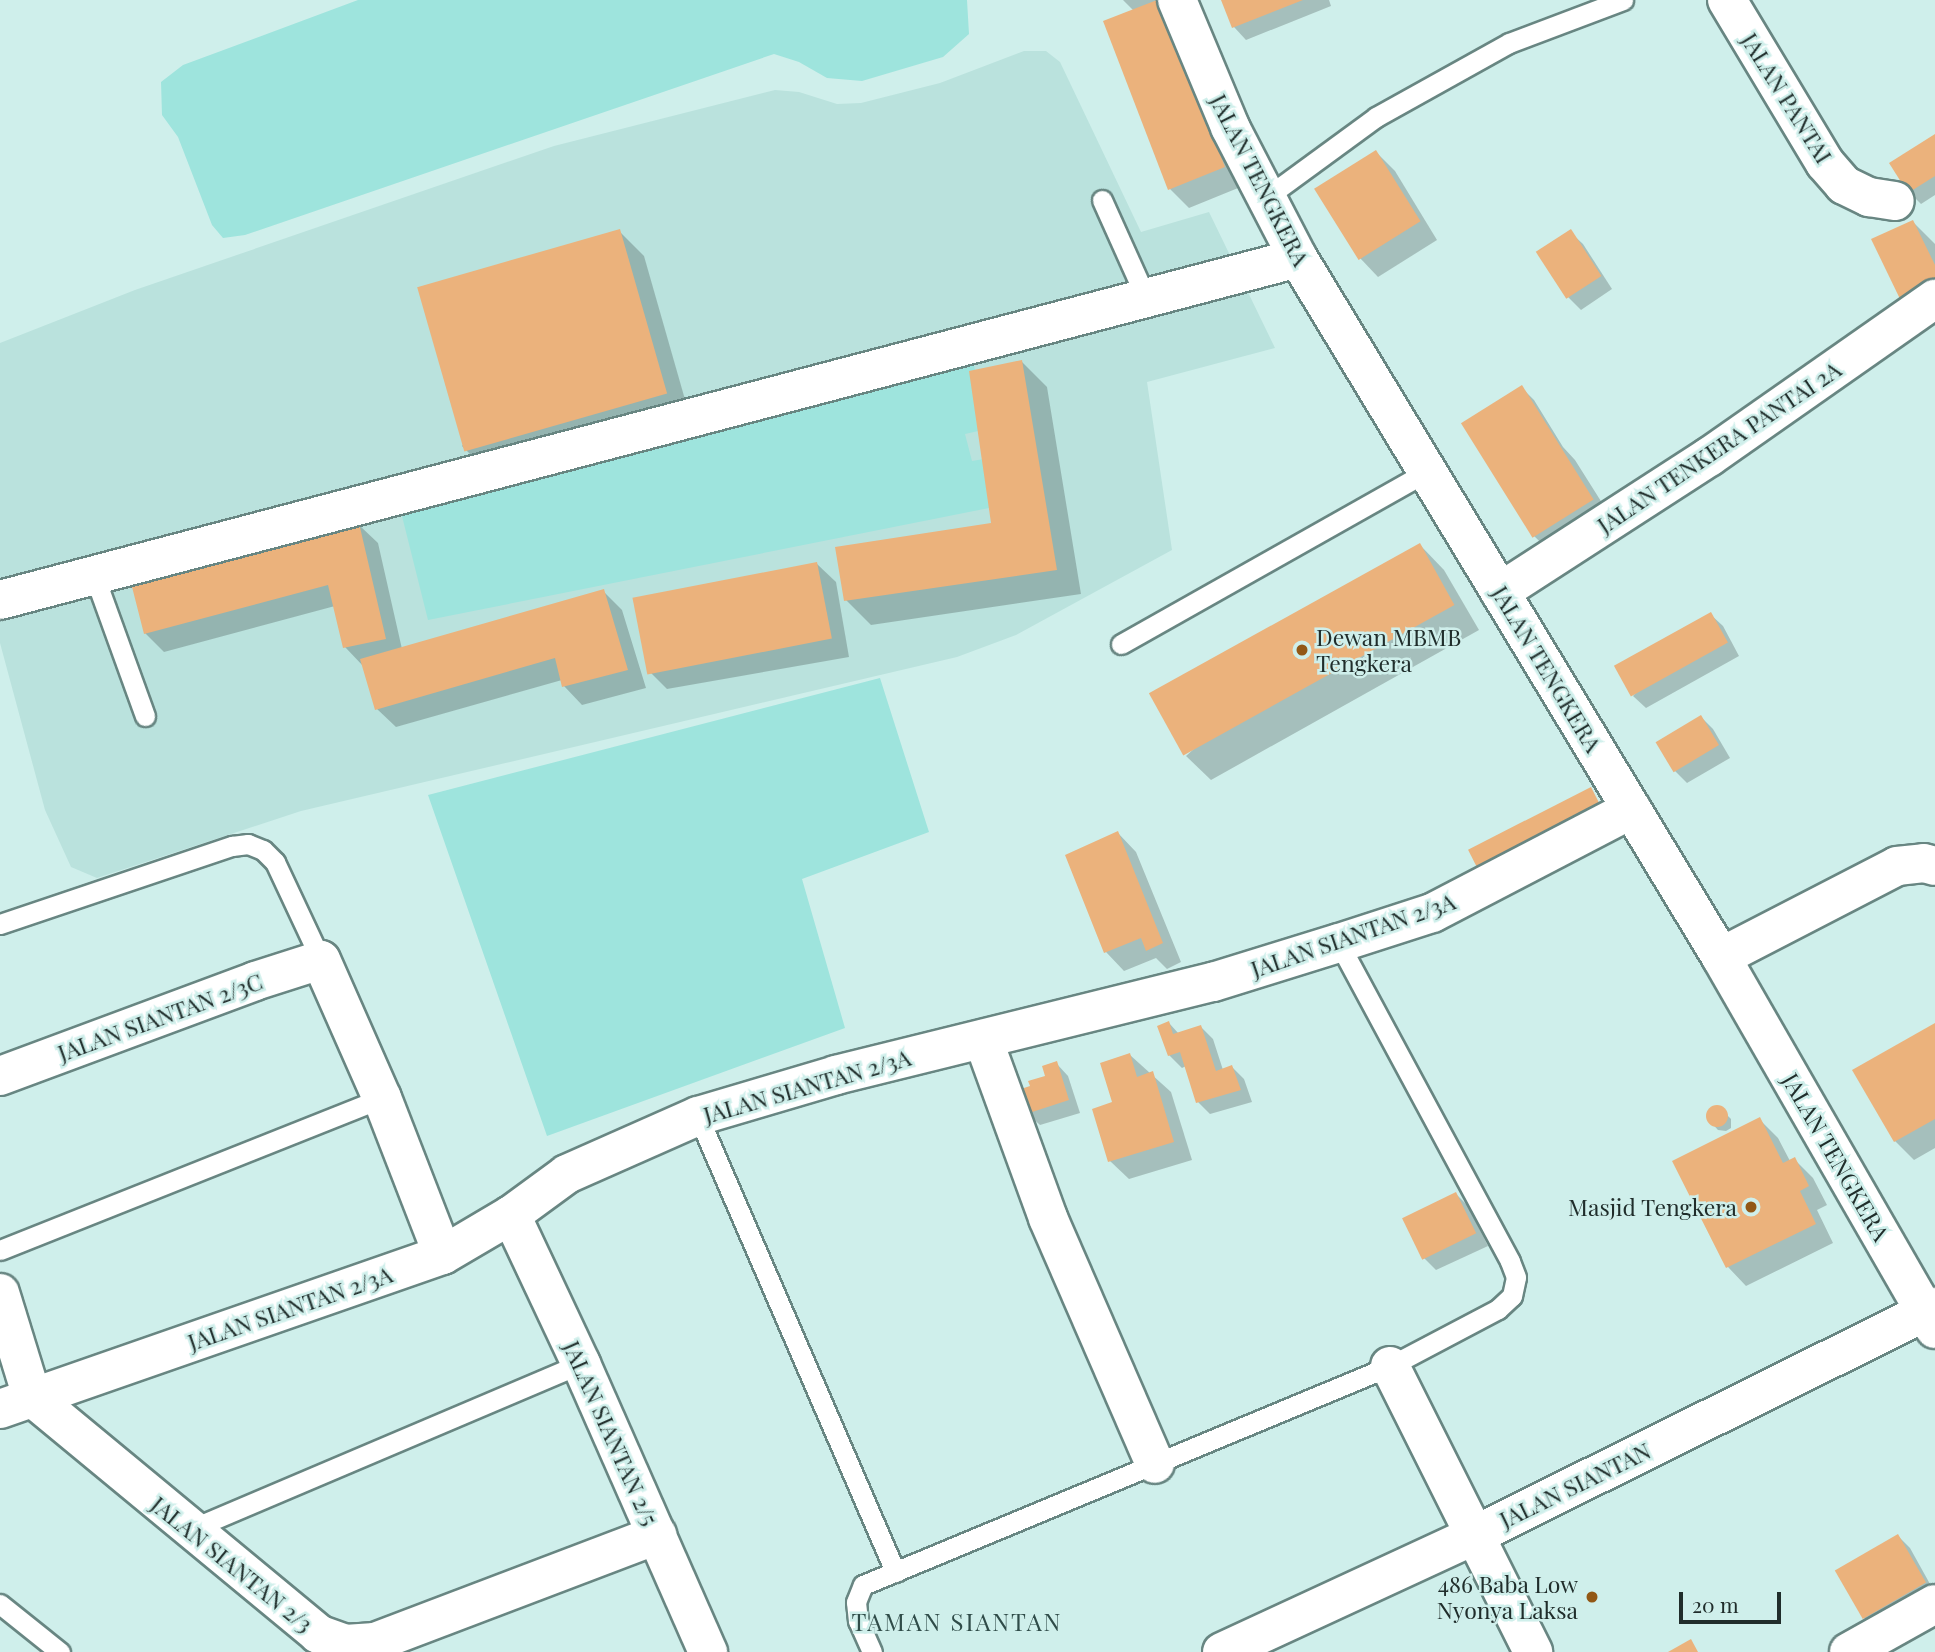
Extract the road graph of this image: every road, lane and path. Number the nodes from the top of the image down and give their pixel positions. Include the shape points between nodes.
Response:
1 (1177, 0) edge
2 (1623, 0) edge
3 (1727, 0) edge
4 (1264, 199) junction
5 (1102, 200) dead end
6 (1895, 201) dead end
7 (1298, 258) junction
8 (1146, 298) junction
9 (1935, 299) edge
10 (1426, 472) junction
11 (94, 575) junction
12 (1500, 592) junction
13 (0, 600) edge
14 (1121, 644) dead end
15 (145, 716) dead end
16 (1632, 809) junction
17 (1935, 866) edge
18 (0, 924) edge
19 (1339, 943) junction
20 (1721, 957) junction
21 (321, 960) junction
22 (983, 1039) junction
23 (0, 1076) edge
24 (382, 1098) junction
25 (698, 1116) junction
26 (512, 1215) junction
27 (0, 1250) edge
28 (443, 1255) junction
29 (0, 1293) edge
30 (1932, 1316) edge
31 (581, 1364) junction
32 (1390, 1366) junction
33 (16, 1403) edge
34 (1155, 1464) junction
35 (189, 1530) junction
36 (657, 1535) junction
37 (1473, 1536) junction
38 (895, 1572) junction
39 (0, 1604) edge
40 (1935, 1604) edge
41 (60, 1652) edge
42 (708, 1652) edge
43 (872, 1652) edge
44 (1222, 1652) edge
45 (1532, 1652) edge
46 (1849, 1652) edge

1 - 4 street, JALAN TENGKERA
2 - 4 lane via 1509,43 1376,117
3 - 6 street, JALAN PANTAI via 1825,163 1844,185 1870,197
4 - 7 street, JALAN TENGKERA
5 - 8 lane
7 - 8 street
7 - 10 street, JALAN TENGKERA
8 - 11 street
9 - 12 street, JALAN TENKERA PANTAI 2A via 1709,457
10 - 12 street, JALAN TENGKERA
10 - 14 lane
11 - 13 street
11 - 15 lane
12 - 16 street, JALAN TENGKERA
16 - 19 street, JALAN SIANTAN 2/3A via 1432,913
16 - 20 street, JALAN TENGKERA
17 - 20 street via 1897,866
18 - 21 lane via 248,844 264,850 275,862
19 - 22 street, JALAN SIANTAN 2/3A via 1213,982
19 - 32 lane via 1516,1277 1512,1296 1499,1309
20 - 30 street, JALAN TENGKERA
21 - 23 street, JALAN SIANTAN 2/3C
21 - 24 street
22 - 25 street, JALAN SIANTAN 2/3A via 836,1075
22 - 34 street via 1048,1218
24 - 27 lane
24 - 28 street
25 - 26 street, JALAN SIANTAN 2/3A via 567,1174
25 - 38 lane
26 - 28 street, JALAN SIANTAN 2/3A
26 - 31 street, JALAN SIANTAN 2/5
28 - 33 street, JALAN SIANTAN 2/3A
29 - 33 street
30 - 37 street, JALAN SIANTAN
31 - 35 lane
31 - 36 street, JALAN SIANTAN 2/5
32 - 34 lane
32 - 37 street
33 - 35 street, JALAN SIANTAN 2/3
34 - 38 lane
35 - 36 street, JALAN SIANTAN 2/3 via 318,1634 345,1644 375,1642
36 - 42 street, JALAN SIANTAN 2/5
37 - 44 street, JALAN SIANTAN
37 - 45 street
38 - 43 lane via 863,1585 856,1602
39 - 41 lane
40 - 46 street

